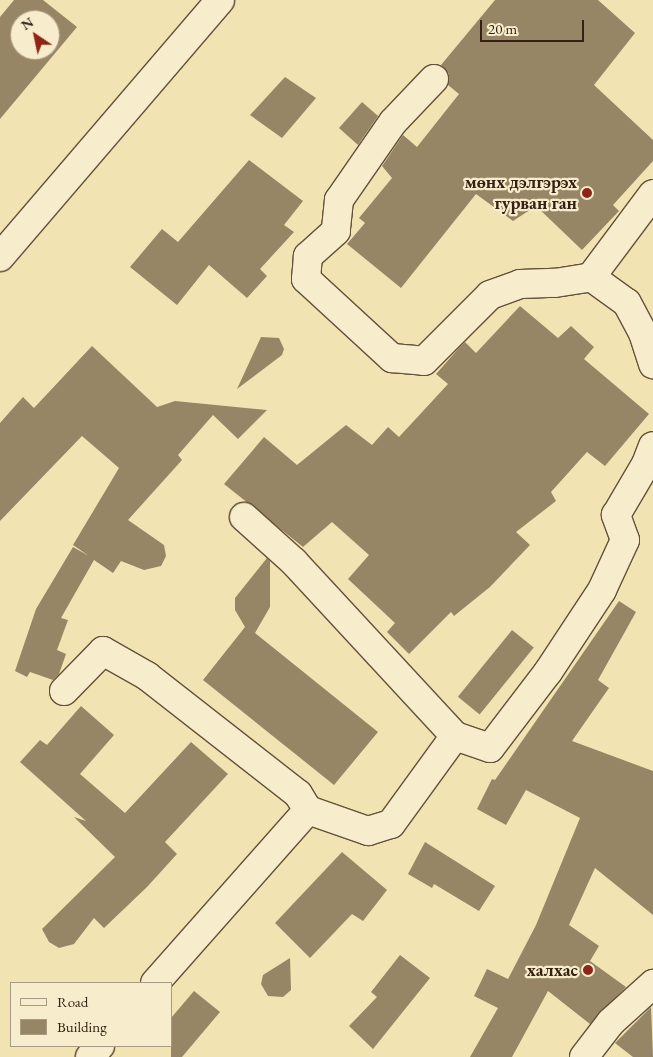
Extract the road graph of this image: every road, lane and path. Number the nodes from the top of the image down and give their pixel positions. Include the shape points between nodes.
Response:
1 (220, 0) edge
2 (434, 79) dead end
3 (653, 194) edge
4 (0, 258) edge
5 (591, 277) junction
6 (653, 364) edge
7 (653, 446) edge
8 (244, 517) dead end
9 (64, 691) dead end
10 (455, 736) junction
11 (308, 810) junction
12 (156, 982) edge
13 (653, 984) edge
14 (99, 1047) edge
15 (90, 1057) edge
16 (584, 1057) edge

1 - 4 street
2 - 5 street via 393,122 339,200 336,231 308,256 306,279 392,358 424,361 490,295 520,284
3 - 5 street
5 - 6 street via 627,303 643,333
7 - 10 street via 616,515 625,540 609,574 548,672 490,748
8 - 10 street via 294,562
9 - 11 street via 103,651 147,676 298,794
10 - 11 street via 391,824 368,831
11 - 12 street
13 - 16 street via 611,1022
14 - 15 street

